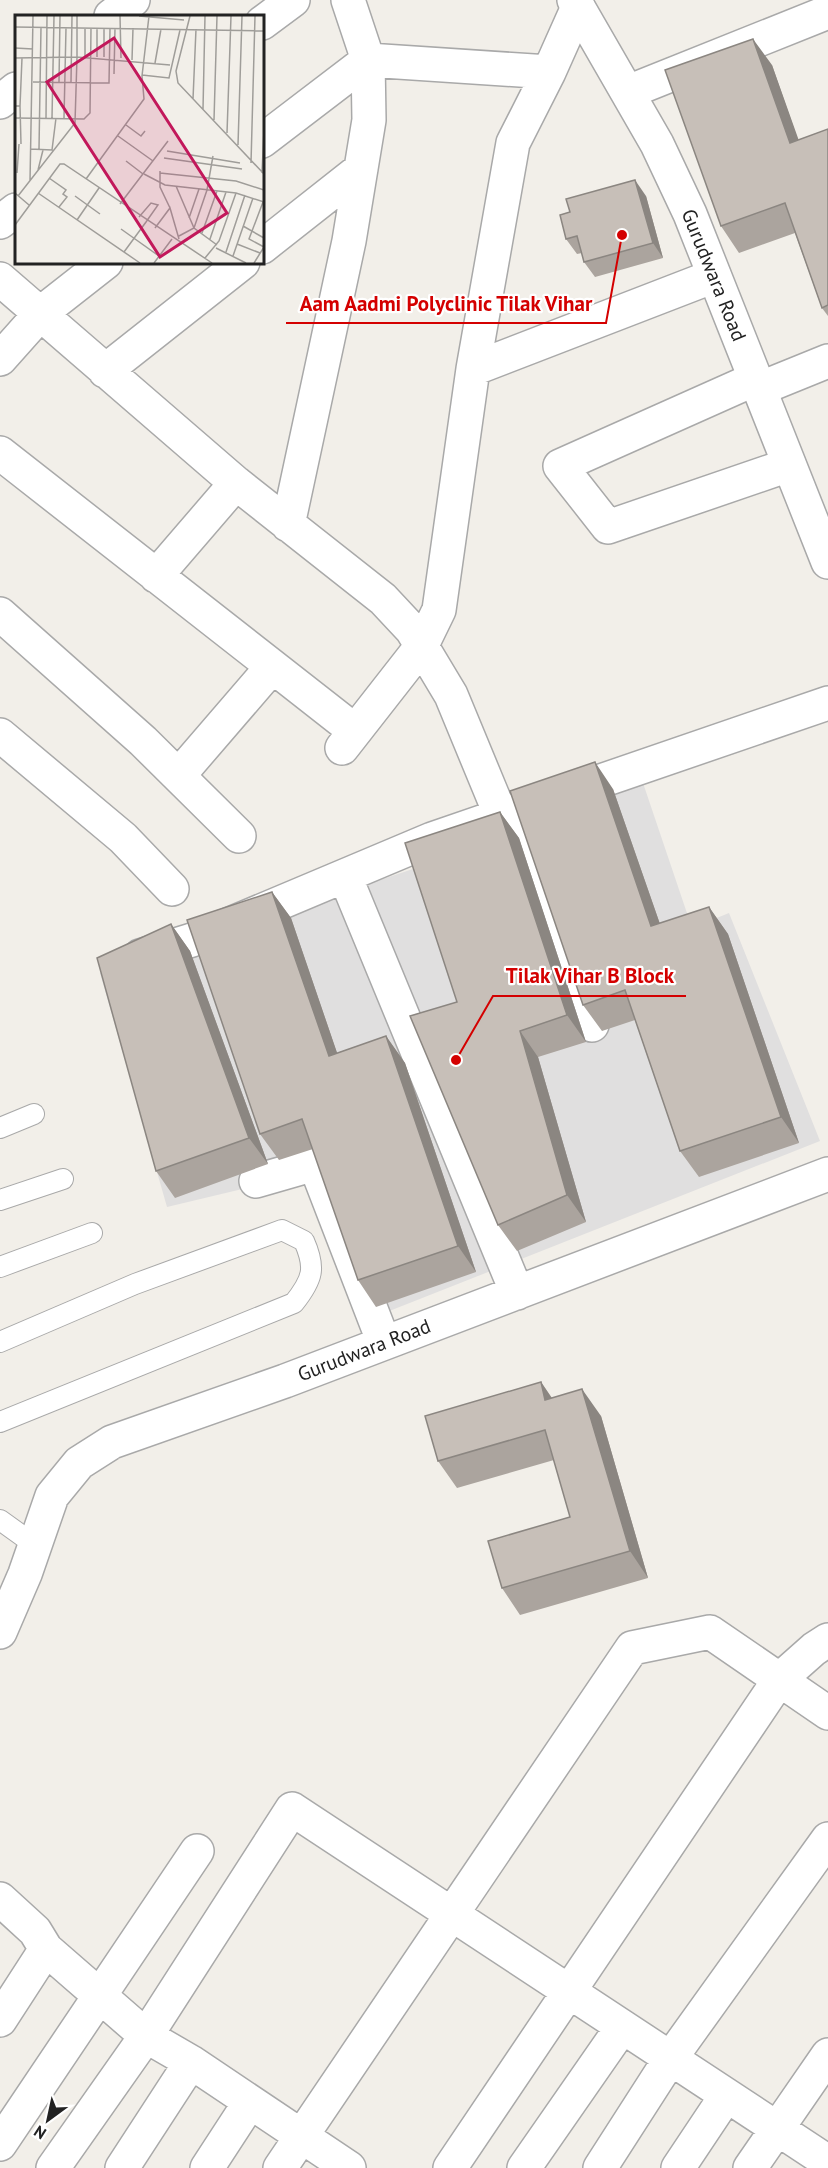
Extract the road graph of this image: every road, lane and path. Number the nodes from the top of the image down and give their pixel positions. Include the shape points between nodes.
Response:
1 (133, 0) edge
2 (293, 0) edge
3 (348, 0) edge
4 (576, 3) edge
5 (828, 12) edge
6 (112, 15) edge
7 (264, 22) edge
8 (368, 60) junction
9 (549, 72) junction
10 (15, 90) edge
11 (628, 92) junction
12 (0, 102) edge
13 (264, 139) edge
14 (361, 169) junction
15 (15, 211) edge
16 (0, 222) edge
17 (264, 245) edge
18 (103, 264) edge
19 (240, 264) edge
20 (714, 276) junction
21 (0, 279) edge
22 (41, 313) junction
23 (0, 359) edge
24 (828, 361) edge
25 (473, 369) junction
26 (105, 371) junction
27 (757, 384) junction
28 (0, 453) edge
29 (789, 465) junction
30 (236, 483) junction
31 (288, 525) junction
32 (828, 562) edge
33 (156, 576) junction
34 (0, 614) edge
35 (422, 647) junction
36 (272, 667) junction
37 (828, 704) edge
38 (0, 735) edge
39 (179, 775) junction
40 (506, 814) junction
41 (239, 836) dead end
42 (345, 876) junction
43 (172, 889) dead end
44 (114, 965) edge
45 (591, 1025) edge
46 (34, 1113) dead end
47 (0, 1128) edge
48 (828, 1174) edge
49 (63, 1179) dead end
50 (256, 1181) dead end
51 (0, 1200) edge
52 (92, 1233) dead end
53 (0, 1267) edge
54 (517, 1293) junction
55 (0, 1342) edge
56 (384, 1343) junction
57 (0, 1422) edge
58 (0, 1520) edge
59 (35, 1545) junction
60 (0, 1632) edge
61 (828, 1641) edge
62 (779, 1680) junction
63 (828, 1713) edge
64 (828, 1839) edge
65 (197, 1851) dead end
66 (0, 1899) edge
67 (452, 1914) junction
68 (46, 1949) junction
69 (569, 1992) junction
70 (98, 1994) junction
71 (0, 2020) edge
72 (622, 2027) junction
73 (146, 2036) junction
74 (828, 2055) edge
75 (670, 2059) junction
76 (191, 2062) junction
77 (726, 2096) junction
78 (250, 2102) junction
79 (777, 2129) junction
80 (302, 2136) junction
81 (0, 2144) edge
82 (828, 2163) edge
83 (53, 2168) edge
84 (122, 2168) edge
85 (207, 2168) edge
86 (280, 2168) edge
87 (349, 2168) edge
88 (450, 2168) edge
89 (524, 2168) edge
90 (600, 2168) edge
91 (678, 2168) edge
92 (750, 2168) edge

1 - 6 street
2 - 7 street
3 - 8 street
4 - 9 street
4 - 11 street, Gurudwara Road
5 - 11 street
8 - 9 street
8 - 13 street
8 - 14 street via 369,120
9 - 25 street via 513,143
10 - 12 street
11 - 20 street, Gurudwara Road via 690,214
14 - 17 street
14 - 31 street
15 - 16 street
18 - 22 street
19 - 26 street
20 - 25 street
20 - 27 street, Gurudwara Road
21 - 22 street
22 - 23 street
22 - 26 street
24 - 27 street
25 - 35 street via 439,610
26 - 30 street
27 - 29 street, Gurudwara Road
27 - 29 street via 560,466 608,527
28 - 33 street
29 - 32 street, Gurudwara Road
30 - 31 street
30 - 33 street
31 - 35 street via 382,599 412,630
33 - 36 street
34 - 39 street
35 - 36 street via 348,740
35 - 40 street via 451,695
36 - 39 street
37 - 40 street
38 - 43 street via 123,838
39 - 41 street
40 - 42 street via 432,839
40 - 45 street
42 - 44 street via 192,940
42 - 54 street
46 - 47 lane
48 - 54 street, Gurudwara Road
49 - 51 lane
50 - 56 street via 315,1164
52 - 53 lane
54 - 56 street, Gurudwara Road
55 - 57 lane via 135,1284 282,1230 304,1241 313,1262 305,1288 294,1303
56 - 59 street, Gurudwara Road via 112,1442 79,1463 52,1496
58 - 59 lane
59 - 60 street, Gurudwara Road
61 - 62 street
62 - 63 street
62 - 67 street via 710,1632 632,1648
62 - 69 street
64 - 75 street
65 - 70 street
66 - 68 street via 35,1931
67 - 69 street
67 - 73 street via 292,1809
67 - 80 street
68 - 70 street
68 - 71 street
69 - 72 street
69 - 88 street
70 - 73 street
70 - 81 street
72 - 75 street
72 - 89 street
73 - 76 street
73 - 83 street
74 - 79 street
75 - 77 street
75 - 90 street
76 - 78 street
76 - 84 street
77 - 79 street
77 - 91 street
78 - 80 street
78 - 85 street
79 - 82 street
79 - 92 street
80 - 86 street
80 - 87 street

